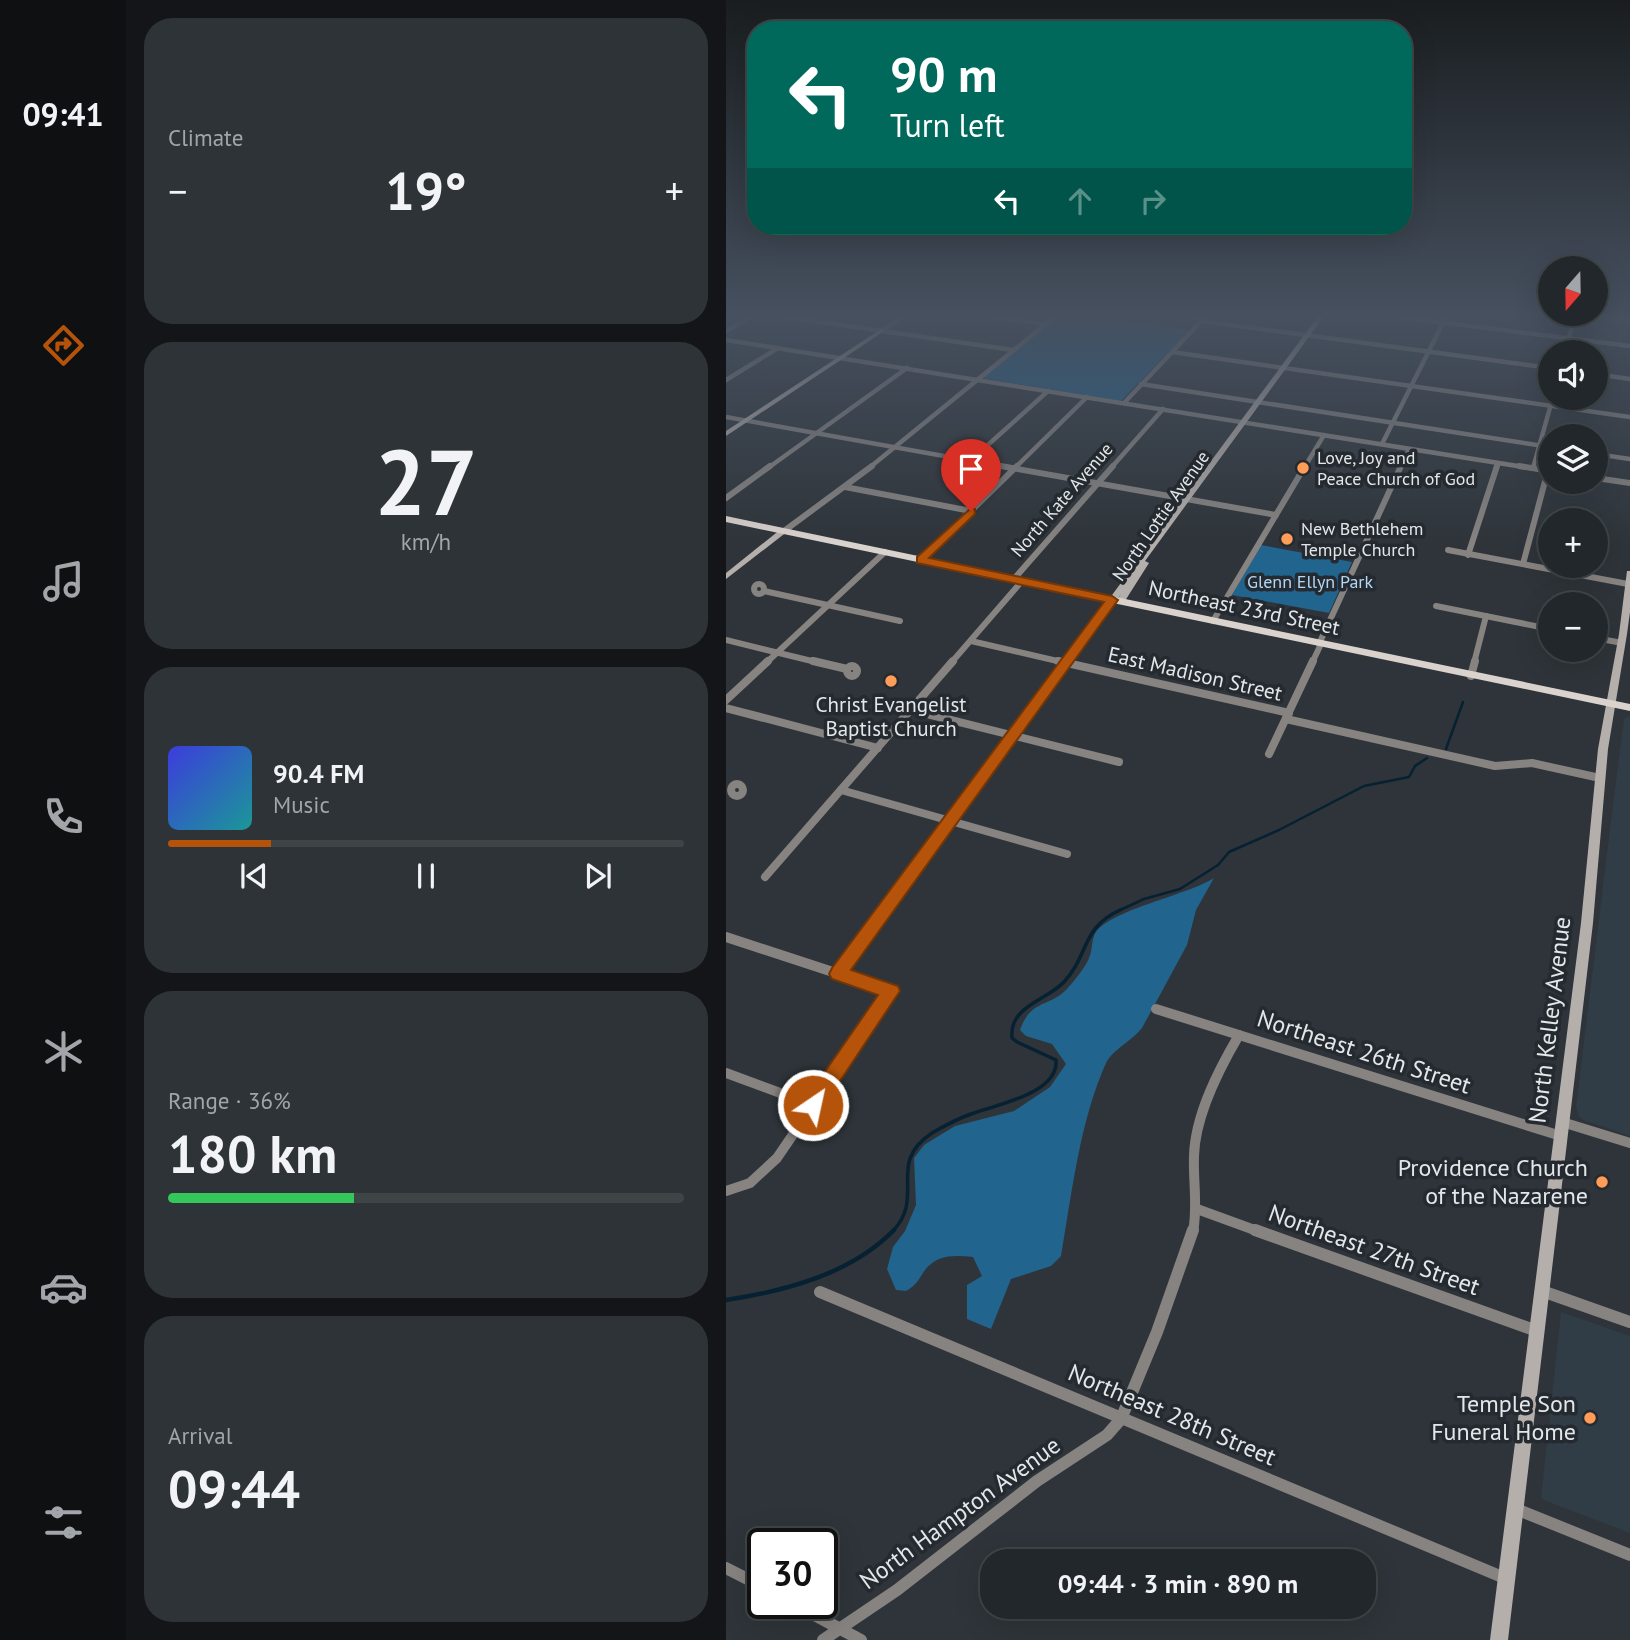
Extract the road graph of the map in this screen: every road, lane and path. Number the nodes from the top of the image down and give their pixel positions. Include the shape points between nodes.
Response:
1 (1048, 391) edge
2 (790, 392) edge
3 (874, 392) edge
4 (963, 392) edge
5 (1051, 392) edge
6 (1134, 392) edge
7 (1191, 392) edge
8 (1269, 392) edge
9 (1408, 392) edge
10 (1450, 392) edge
11 (1087, 397) junction
12 (1261, 402) junction
13 (1124, 403) junction
14 (1538, 404) edge
15 (1163, 409) junction
16 (1580, 410) edge
17 (726, 417) edge
18 (1630, 417) edge
19 (746, 421) junction
20 (1245, 422) junction
21 (1393, 422) junction
22 (816, 433) junction
23 (726, 434) edge
24 (1324, 435) junction
25 (1382, 444) junction
26 (1538, 445) edge
27 (893, 447) junction
28 (1409, 449) junction
29 (1538, 452) edge
30 (1608, 456) edge
31 (1630, 459) edge
32 (970, 461) junction
33 (1498, 463) junction
34 (1533, 468) junction
35 (1014, 469) junction
36 (1538, 469) edge
37 (1608, 480) edge
38 (1098, 483) junction
39 (1630, 484) edge
40 (845, 486) junction
41 (1543, 494) edge
42 (726, 498) edge
43 (1188, 499) junction
44 (971, 511) junction
45 (1276, 515) junction
46 (726, 519) edge
47 (784, 531) junction
48 (1448, 550) dead end
49 (885, 552) junction
50 (1468, 555) junction
51 (921, 560) junction
52 (1523, 564) junction
53 (1630, 573) edge
54 (726, 578) edge
55 (1018, 580) junction
56 (1628, 584) edge
57 (764, 591) dead end
58 (1116, 601) junction
59 (828, 605) junction
60 (1436, 606) dead end
61 (1486, 616) junction
62 (1627, 618) edge
63 (900, 621) dead end
64 (1212, 621) junction
65 (1538, 627) edge
66 (1627, 630) edge
67 (726, 640) edge
68 (1608, 640) edge
69 (972, 641) junction
70 (1621, 643) junction
71 (1320, 644) junction
72 (777, 653) junction
73 (1067, 663) junction
74 (847, 669) dead end
75 (1471, 676) junction
76 (726, 700) edge
77 (1610, 704) junction
78 (726, 708) edge
79 (1630, 708) edge
80 (911, 710) junction
81 (1287, 716) junction
82 (1013, 735) junction
83 (878, 748) junction
84 (1269, 754) dead end
85 (1119, 762) dead end
86 (1600, 778) junction
87 (841, 790) junction
88 (950, 821) junction
89 (1067, 853) dead end
90 (765, 877) dead end
91 (726, 937) edge
92 (838, 974) junction
93 (1156, 1009) dead end
94 (1239, 1035) junction
95 (726, 1073) edge
96 (813, 1105) junction
97 (1561, 1129) junction
98 (1630, 1143) edge
99 (726, 1191) edge
100 (1197, 1209) junction
101 (1542, 1291) junction
102 (820, 1292) dead end
103 (1630, 1322) edge
104 (1537, 1331) junction
105 (1121, 1419) junction
106 (1514, 1509) junction
107 (1630, 1555) edge
108 (726, 1568) edge
109 (747, 1579) edge
110 (1507, 1580) junction
111 (821, 1619) edge
112 (839, 1629) junction
113 (823, 1640) edge
114 (861, 1640) edge
115 (1499, 1640) edge

1 - 32 street
2 - 19 main road
3 - 22 street
4 - 27 street
5 - 11 street
6 - 13 street
7 - 12 street
8 - 12 main road, North Lottie Avenue
9 - 21 street
10 - 14 street
11 - 13 street
11 - 35 street
12 - 20 main road, North Lottie Avenue
12 - 21 street
13 - 15 street
15 - 20 street
15 - 38 street, North Kate Avenue
16 - 18 street
17 - 19 street
19 - 22 street
19 - 23 main road
20 - 24 street
20 - 43 main road, North Lottie Avenue
21 - 25 street
21 - 26 street
22 - 27 street
22 - 42 street
24 - 25 street
24 - 45 street
25 - 28 street
27 - 32 street
27 - 40 street
28 - 33 street
28 - 71 street
29 - 34 street
30 - 31 street
32 - 35 street
33 - 34 street
33 - 50 street
34 - 36 street
35 - 38 street
35 - 44 street
37 - 39 street
38 - 43 street
38 - 55 street, North Kate Avenue
40 - 44 street
40 - 47 street
41 - 52 street
43 - 45 street
43 - 58 main road, North Lottie Avenue
44 - 51 street
45 - 64 street
46 - 47 main road, Northeast 23rd Street
47 - 49 main road, Northeast 23rd Street
47 - 54 main road
48 - 50 street
49 - 51 main road, Northeast 23rd Street
49 - 59 street
50 - 52 street
51 - 55 main road, Northeast 23rd Street
52 - 56 street
53 - 56 main road, North Kelley Avenue
55 - 58 main road, Northeast 23rd Street
55 - 69 street, North Kate Avenue
56 - 62 main road, North Kelley Avenue
57 - 59 street
58 - 64 main road, Northeast 23rd Street
58 - 73 main road, North Lottie Avenue
59 - 63 street
59 - 72 street
60 - 61 street
61 - 65 street
61 - 75 street
62 - 66 main road, North Kelley Avenue
64 - 71 main road, Northeast 23rd Street
66 - 70 main road, North Kelley Avenue
67 - 72 street
68 - 70 street
69 - 73 street, East Madison Street
69 - 80 street, North Kate Avenue
70 - 77 main road, North Kelley Avenue
71 - 75 main road, Northeast 23rd Street
71 - 81 street
72 - 74 street
72 - 76 street
73 - 81 street, East Madison Street
73 - 82 main road, North Lottie Avenue
75 - 77 main road, Northeast 23rd Street
77 - 79 main road, Northeast 23rd Street
77 - 86 main road, North Kelley Avenue
78 - 83 street
80 - 82 street
80 - 83 street, North Kate Avenue
81 - 84 street
81 - 86 street, East Madison Street via 1486,764 1532,763
82 - 85 street
82 - 88 street, North Lottie Avenue
83 - 87 street, North Kate Avenue
86 - 97 main road, North Kelley Avenue
87 - 88 street
87 - 90 street, North Kate Avenue
88 - 89 street
88 - 92 street, North Lottie Avenue
91 - 92 street
92 - 96 street via 891,991
93 - 94 street, Northeast 26th Street
94 - 97 street, Northeast 26th Street
94 - 100 street via 1215,1077 1198,1134 1193,1174
95 - 96 street
96 - 99 street via 765,1172
97 - 98 street, Northeast 26th Street
97 - 101 main road, North Kelley Avenue
100 - 104 street, Northeast 27th Street
100 - 105 street via 1169,1298
101 - 103 street
101 - 104 main road, North Kelley Avenue
102 - 105 street, Northeast 28th Street
104 - 106 main road, North Kelley Avenue
105 - 110 street, Northeast 28th Street
105 - 112 street, North Hampton Avenue via 1106,1435
106 - 107 street
106 - 110 main road, North Kelley Avenue
108 - 109 street
110 - 115 main road, North Kelley Avenue
111 - 112 street
112 - 113 street, North Hampton Avenue
112 - 114 street

